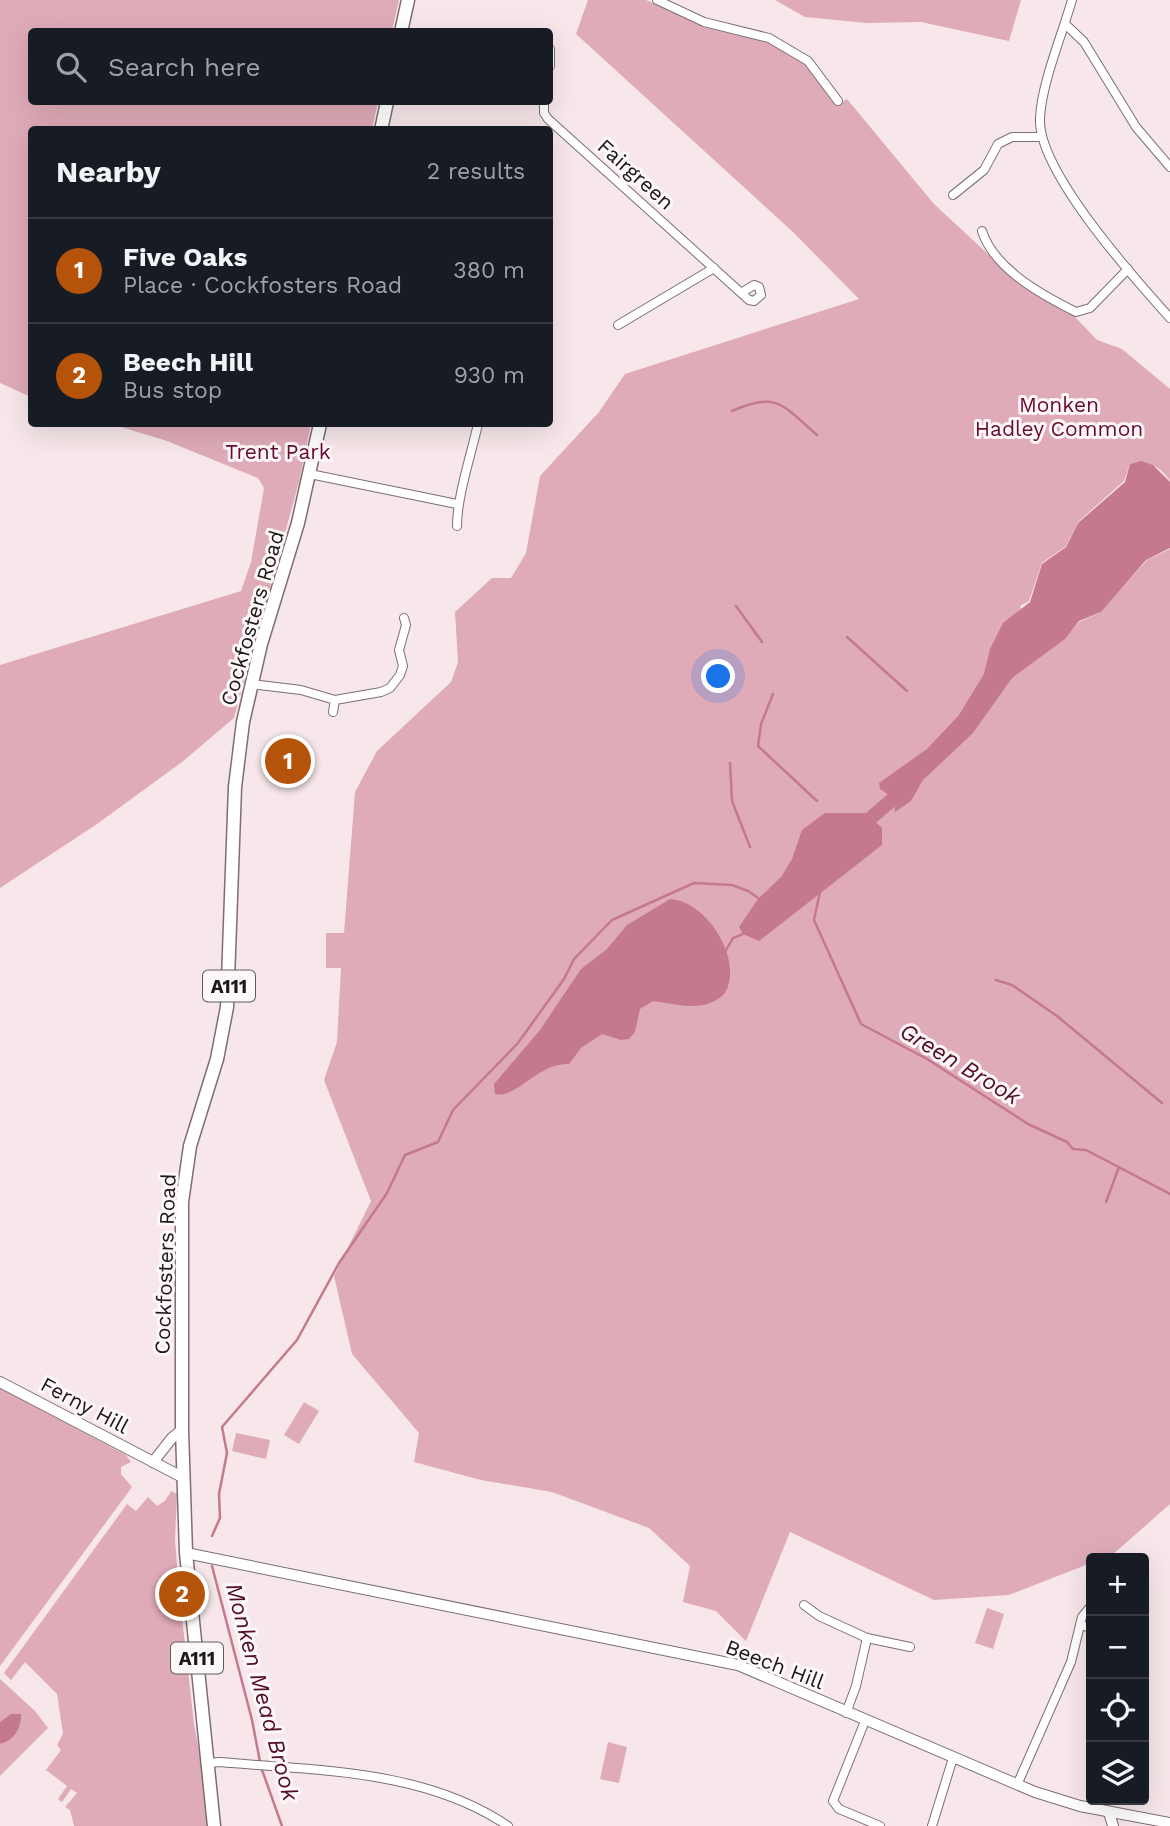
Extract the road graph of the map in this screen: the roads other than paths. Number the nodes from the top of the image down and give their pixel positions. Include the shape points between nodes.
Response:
1 (408, 0) edge
2 (657, 0) edge
3 (1072, 0) edge
4 (1065, 24) junction
5 (402, 28) edge
6 (838, 102) dead end
7 (386, 105) edge
8 (544, 105) edge
9 (382, 126) edge
10 (1041, 137) junction
11 (1170, 167) edge
12 (953, 195) dead end
13 (982, 231) dead end
14 (714, 268) junction
15 (1128, 269) junction
16 (741, 293) dead end
17 (1170, 318) edge
18 (618, 325) dead end
19 (319, 427) edge
20 (477, 427) edge
21 (310, 474) junction
22 (457, 504) junction
23 (457, 526) dead end
24 (404, 618) dead end
25 (251, 684) junction
26 (335, 700) junction
27 (333, 712) dead end
28 (0, 1382) edge
29 (182, 1430) junction
30 (153, 1462) junction
31 (184, 1478) junction
32 (186, 1553) junction
33 (804, 1605) dead end
34 (1086, 1615) edge
35 (1080, 1625) junction
36 (1086, 1627) edge
37 (867, 1638) junction
38 (910, 1647) dead end
39 (846, 1713) junction
40 (865, 1721) junction
41 (953, 1758) junction
42 (208, 1763) junction
43 (1017, 1785) junction
44 (1110, 1812) junction
45 (1170, 1823) edge
46 (214, 1826) edge
47 (508, 1826) edge
48 (880, 1826) edge
49 (932, 1826) edge
50 (1113, 1826) edge

1 - 5 main road
2 - 6 street via 704,22 769,38 808,61
3 - 4 street
4 - 10 street via 1041,102
4 - 11 street via 1084,42 1136,127
7 - 9 main road
8 - 14 street, Fairgreen via 548,119
10 - 12 street via 1013,137 998,144 984,170
10 - 15 street via 1052,166
13 - 15 street via 1000,262 1076,312 1090,308
14 - 16 street, Fairgreen
14 - 18 street
15 - 17 street
19 - 21 main road, Cockfosters Road / A111
20 - 22 street
21 - 22 street
21 - 25 main road, Cockfosters Road / A111
22 - 23 street
24 - 26 street via 397,681 381,692
25 - 26 street
25 - 29 main road, Cockfosters Road / A111 via 235,787 227,1007 217,1059 190,1146 182,1202
26 - 27 street
28 - 30 street, Ferny Hill
29 - 30 street
29 - 31 main road, Cockfosters Road / A111
30 - 31 street, Ferny Hill
31 - 32 main road, Cockfosters Road / A111
32 - 39 street, Beech Hill via 729,1663
32 - 42 main road, Cockfosters Road / A111
33 - 37 street
34 - 35 street
35 - 36 street
35 - 43 street via 1070,1662
37 - 38 street
37 - 39 street
39 - 40 street, Beech Hill
40 - 41 street, Beech Hill
40 - 48 street via 833,1801 839,1809
41 - 43 street, Beech Hill
41 - 49 street
42 - 46 main road, Cockfosters Road / A111
42 - 47 street via 412,1784 456,1797
43 - 44 street, Beech Hill via 1056,1800
44 - 45 street, Beech Hill
44 - 50 street

